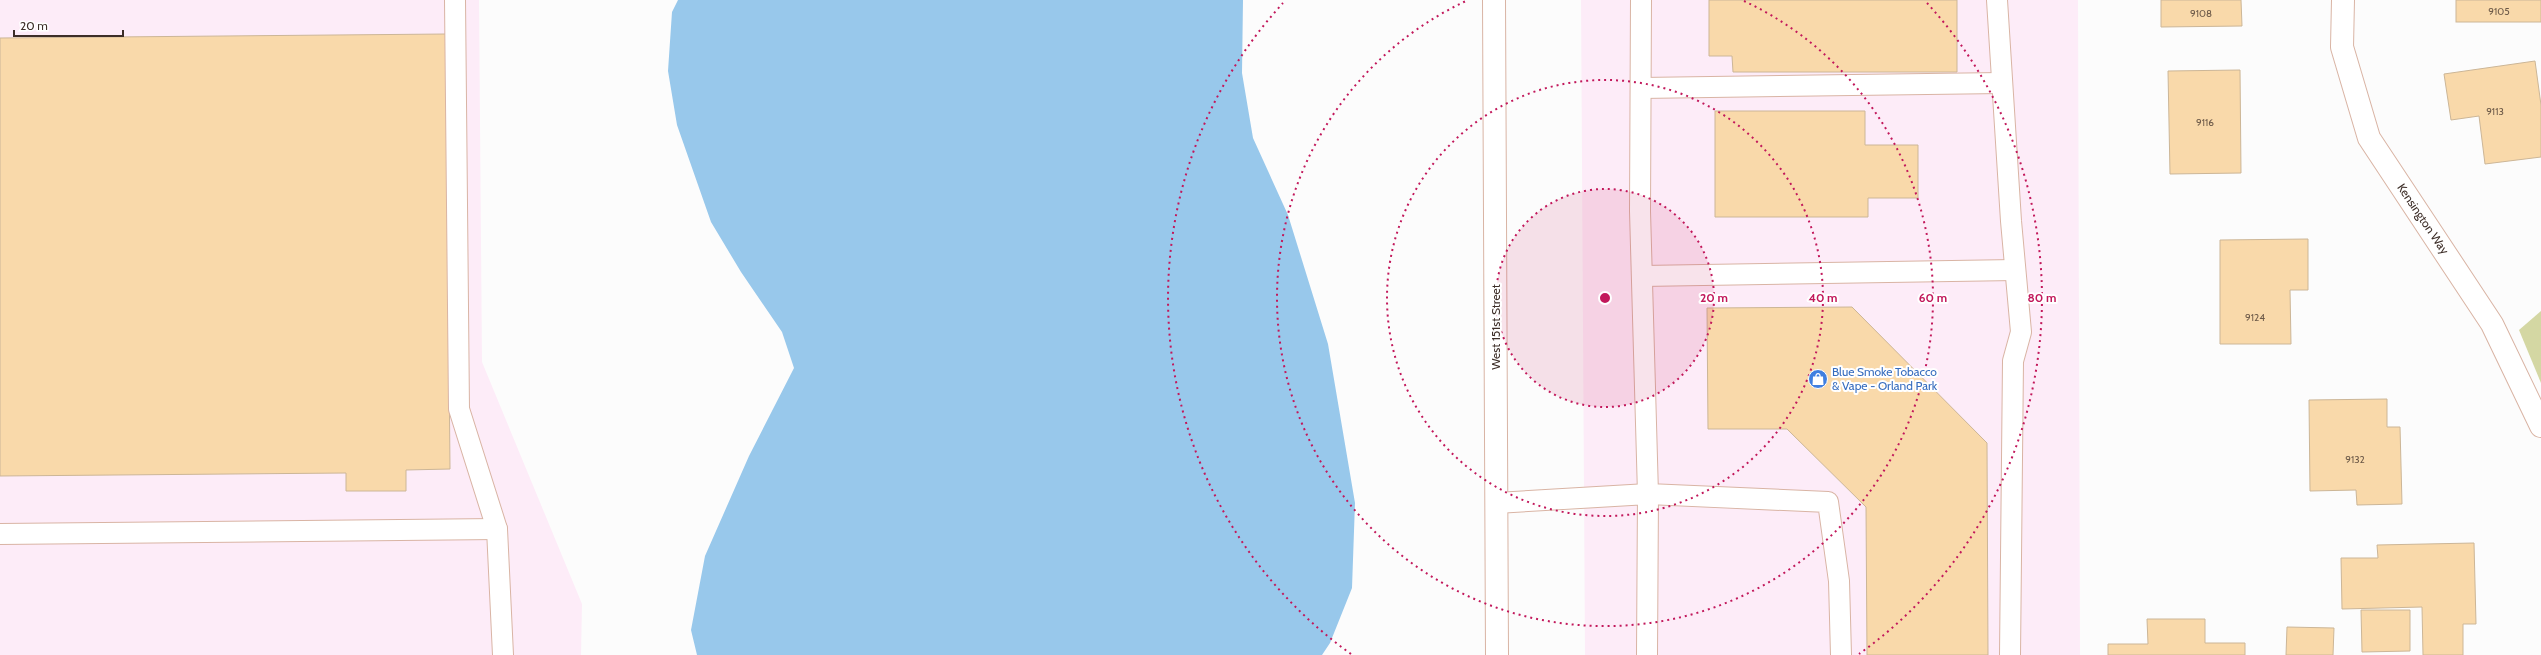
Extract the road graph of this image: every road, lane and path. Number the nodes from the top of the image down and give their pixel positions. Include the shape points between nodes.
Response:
1 (455, 0) edge
2 (1494, 0) edge
3 (1641, 0) edge
4 (1997, 0) edge
5 (2343, 0) edge
6 (2002, 83) junction
7 (1641, 88) junction
8 (2015, 270) junction
9 (1642, 276) junction
10 (2541, 426) edge
11 (1648, 494) junction
12 (1496, 503) junction
13 (497, 530) junction
14 (0, 534) edge
15 (503, 655) edge
16 (1497, 655) edge
17 (1646, 655) edge
18 (1841, 655) edge
19 (2010, 655) edge

1 - 13 lane via 459,409
2 - 12 street, West 151st Street
3 - 7 lane
4 - 6 lane
5 - 10 street, Kensington Way via 2342,47 2369,138 2492,324
6 - 7 lane
6 - 8 lane
7 - 9 lane
8 - 9 lane
8 - 19 lane via 2021,332 2013,361
9 - 11 lane
11 - 12 lane
11 - 17 lane
11 - 18 lane via 1828,502 1839,581
12 - 16 street, West 151st Street
13 - 14 lane
13 - 15 lane

